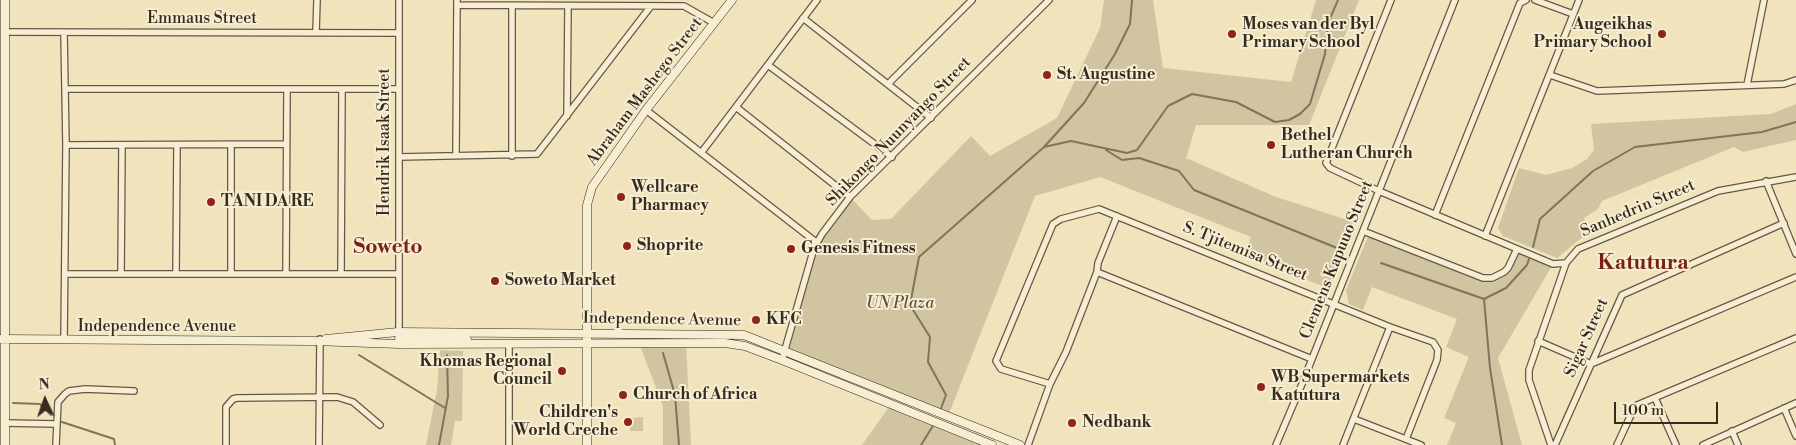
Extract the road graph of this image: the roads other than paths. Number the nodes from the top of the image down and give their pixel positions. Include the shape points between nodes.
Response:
1 (5, 0) edge
2 (317, 0) edge
3 (399, 0) edge
4 (732, 0) edge
5 (818, 0) edge
6 (972, 0) edge
7 (1049, 0) edge
8 (1391, 0) edge
9 (1455, 0) edge
10 (1526, 0) edge
11 (1535, 0) edge
12 (1579, 0) edge
13 (1764, 0) edge
14 (457, 3) edge
15 (512, 6) junction
16 (568, 6) junction
17 (651, 6) junction
18 (1573, 14) junction
19 (803, 18) junction
20 (714, 23) junction
21 (5, 32) junction
22 (316, 32) junction
23 (64, 33) junction
24 (399, 33) junction
25 (768, 65) junction
26 (1550, 75) junction
27 (1796, 80) edge
28 (888, 84) junction
29 (1747, 85) junction
30 (65, 89) junction
31 (287, 89) junction
32 (342, 89) junction
33 (399, 89) junction
34 (736, 107) junction
35 (646, 110) junction
36 (567, 117) junction
37 (932, 118) junction
38 (286, 144) junction
39 (66, 145) junction
40 (122, 145) junction
41 (177, 145) junction
42 (231, 145) junction
43 (701, 153) junction
44 (456, 155) junction
45 (512, 156) junction
46 (399, 157) junction
47 (892, 157) junction
48 (1796, 177) edge
49 (1766, 181) junction
50 (1379, 191) junction
51 (850, 197) junction
52 (1435, 215) junction
53 (1117, 216) junction
54 (1784, 223) junction
55 (1363, 231) junction
56 (1485, 236) junction
57 (816, 242) junction
58 (1517, 249) junction
59 (1796, 254) edge
60 (1566, 263) junction
61 (1097, 272) junction
62 (66, 274) junction
63 (121, 274) junction
64 (176, 274) junction
65 (231, 274) junction
66 (286, 274) junction
67 (341, 274) junction
68 (399, 274) junction
69 (1796, 277) edge
70 (1334, 303) junction
71 (1390, 327) junction
72 (588, 332) junction
73 (399, 338) junction
74 (1796, 338) edge
75 (2, 339) edge
76 (64, 340) junction
77 (318, 341) junction
78 (1538, 341) junction
79 (588, 343) junction
80 (510, 344) junction
81 (784, 350) junction
82 (1312, 359) junction
83 (782, 360) junction
84 (1590, 364) junction
85 (1050, 384) junction
86 (134, 391) dead end
87 (319, 397) junction
88 (1655, 398) junction
89 (1796, 403) edge
90 (1784, 408) junction
91 (1354, 419) junction
92 (5, 423) junction
93 (56, 424) junction
94 (380, 425) dead end
95 (1732, 431) junction
96 (1796, 436) edge
97 (1406, 440) junction
98 (5, 445) edge
99 (56, 445) edge
100 (226, 445) edge
101 (319, 445) edge
102 (509, 445) edge
103 (587, 445) edge
104 (992, 445) edge
105 (1020, 445) edge
106 (1028, 445) edge
107 (1276, 445) edge
108 (1343, 445) edge
109 (1421, 445) edge
110 (1551, 445) edge
111 (1555, 445) edge
112 (1617, 445) edge
113 (1676, 445) edge
114 (1703, 445) edge
115 (1738, 445) edge

1 - 21 main road
2 - 22 street
3 - 24 street, Hendrik Isaak Street
4 - 20 main road, Abraham Mashego Street
5 - 19 street
6 - 28 street
7 - 37 street, Shikongo Nuunyango Street
8 - 50 street via 1326,163 1330,168
9 - 50 street, Clemens Kapuuo Street
10 - 52 street via 1520,3
11 - 18 street
12 - 18 street
13 - 29 street
14 - 15 street
14 - 44 street
15 - 16 street
15 - 45 street
16 - 17 street
16 - 36 street
17 - 20 street via 687,6
17 - 36 street
18 - 26 street
19 - 25 street
19 - 28 street
20 - 35 main road, Abraham Mashego Street
21 - 23 street, Emmaus Street
21 - 75 main road
22 - 23 street, Emmaus Street
22 - 24 street, Emmaus Street
23 - 30 street
24 - 33 street, Hendrik Isaak Street
25 - 34 street
25 - 47 street
26 - 29 street via 1597,91
26 - 56 street
27 - 29 street via 1784,84
28 - 37 street
30 - 31 street
30 - 39 street
31 - 32 street
31 - 38 street
32 - 33 street
32 - 67 street
33 - 46 street, Hendrik Isaak Street
34 - 43 street
34 - 51 street
35 - 43 street
35 - 72 main road, Abraham Mashego Street via 592,187 587,205
36 - 45 street via 537,154
37 - 47 street, Shikongo Nuunyango Street
38 - 42 street
38 - 66 street
39 - 40 street
39 - 62 street
40 - 41 street
40 - 63 street
41 - 42 street
41 - 64 street
42 - 65 street
43 - 57 street
44 - 45 street
44 - 46 street
46 - 68 street, Hendrik Isaak Street
47 - 51 street, Shikongo Nuunyango Street
48 - 49 street, Sanhedrin Street
49 - 54 street
49 - 60 street, Sanhedrin Street via 1714,192 1578,249
50 - 52 street
50 - 55 street, Clemens Kapuuo Street
51 - 57 street, Shikongo Nuunyango Street
52 - 56 street
53 - 61 street
53 - 70 street, S. Tjitemisa Street
53 - 85 street, S. Tjitemisa Street via 1096,209 1053,224 996,360 1001,368
54 - 59 street
54 - 84 street, Sigar Street via 1626,291
55 - 58 street via 1483,278 1504,272
55 - 70 street, Clemens Kapuuo Street
56 - 58 street
57 - 81 street, Shikongo Nuunyango Street
58 - 60 street via 1553,264
60 - 78 street, Sanhedrin Street
61 - 82 street
61 - 85 street
62 - 63 street
62 - 76 street
63 - 64 street
64 - 65 street
65 - 66 street
66 - 67 street
67 - 68 street
68 - 73 street, Hendrik Isaak Street
69 - 84 street
70 - 71 street, S. Tjitemisa Street
70 - 82 street, Clemens Kapuuo Street
71 - 91 street
71 - 97 street, S. Tjitemisa Street via 1429,340 1438,350
72 - 73 main road, Independence Avenue
72 - 79 main road, Abraham Mashego Street
72 - 81 main road, Independence Avenue via 735,334
73 - 77 main road, Independence Avenue
73 - 77 main road, Independence Avenue
73 - 80 main road, Independence Avenue
74 - 88 street
75 - 76 main road, Independence Avenue
75 - 92 main road
76 - 77 main road, Independence Avenue
77 - 87 street
78 - 84 street
78 - 110 street, Sanhedrin Street via 1529,376
79 - 80 main road, Independence Avenue
79 - 83 main road, Independence Avenue via 725,343 745,346
79 - 103 main road, Abraham Mashego Street
80 - 102 street
81 - 83 street, Shikongo Nuunyango Street
81 - 105 main road, Independence Avenue
82 - 107 street, Clemens Kapuuo Street
83 - 104 main road, Independence Avenue
84 - 111 street, Sigar Street
85 - 106 street
86 - 93 street via 69,391 58,402
87 - 94 street via 337,397 353,402
87 - 100 street via 233,399 225,412
87 - 101 street
88 - 112 street via 1631,409
88 - 113 street
89 - 90 street
90 - 95 street
90 - 96 street
91 - 97 street
91 - 108 street
92 - 93 street
92 - 98 main road
93 - 99 street
95 - 114 street
95 - 115 street
97 - 109 street

